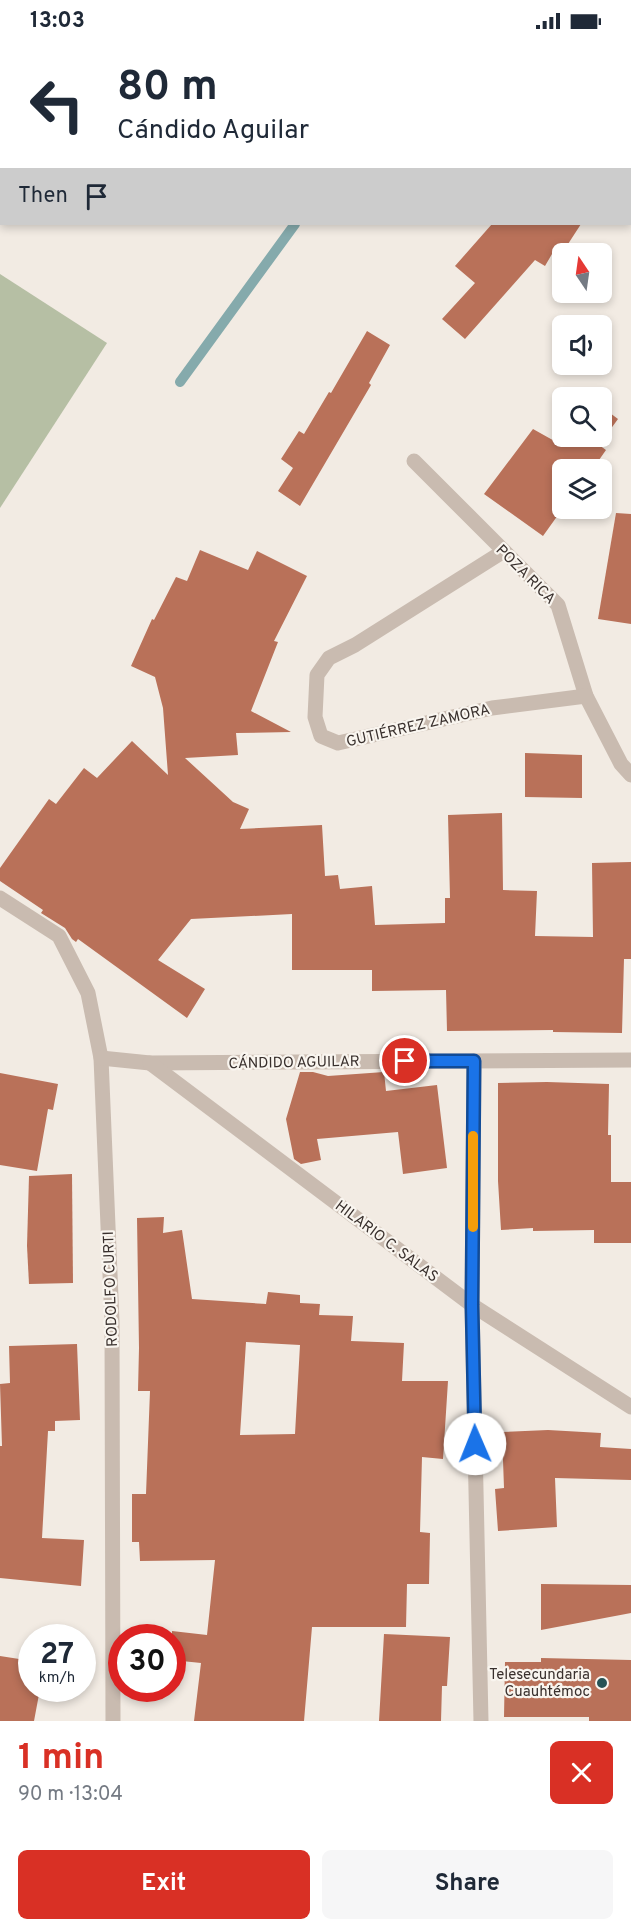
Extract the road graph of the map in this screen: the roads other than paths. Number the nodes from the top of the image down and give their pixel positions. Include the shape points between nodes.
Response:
1 (414, 461) dead end
2 (504, 551) junction
3 (586, 696) junction
4 (631, 775) edge
5 (0, 898) edge
6 (101, 1058) junction
7 (631, 1060) edge
8 (474, 1061) junction
9 (150, 1064) junction
10 (472, 1305) junction
11 (631, 1407) edge
12 (113, 1721) edge
13 (481, 1721) edge

1 - 2 street, POZA RICA
2 - 3 street, POZA RICA via 558,605
2 - 3 street, GUTIÉRREZ ZAMORA via 329,658 317,675 315,717 321,736 338,743 492,708
3 - 4 street, POZA RICA via 621,764
5 - 6 street, RODOLFO CURTI via 59,936 88,993
6 - 9 street, CÁNDIDO AGUILAR
6 - 12 street, RODOLFO CURTI via 112,1322
7 - 8 street, CÁNDIDO AGUILAR
8 - 9 street, CÁNDIDO AGUILAR
8 - 10 street
9 - 10 street, HILARIO C. SALAS
10 - 11 street, HILARIO C. SALAS
10 - 13 street

